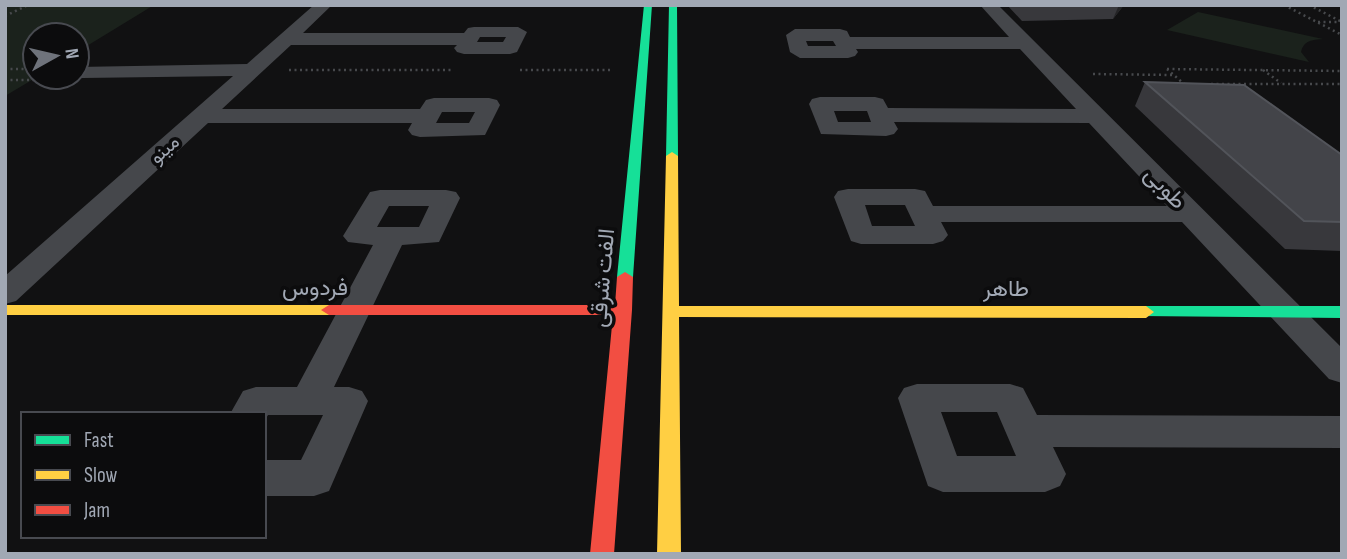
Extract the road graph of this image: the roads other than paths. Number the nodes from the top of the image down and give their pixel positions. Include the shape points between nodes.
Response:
1 (324, 5) edge
2 (648, 5) edge
3 (673, 5) edge
4 (988, 5) edge
5 (287, 39) junction
6 (469, 39) dead end
7 (844, 43) dead end
8 (1024, 43) junction
9 (253, 70) junction
10 (91, 72) edge
11 (880, 115) dead end
12 (202, 116) junction
13 (428, 116) dead end
14 (1095, 116) junction
15 (923, 214) dead end
16 (1191, 215) junction
17 (392, 236) dead end
18 (5, 294) edge
19 (5, 310) edge
20 (354, 310) junction
21 (624, 310) junction
22 (669, 311) junction
23 (1286, 312) junction
24 (1342, 312) edge
25 (1342, 370) edge
26 (308, 401) junction
27 (250, 412) edge
28 (1025, 431) dead end
29 (1342, 432) edge
30 (266, 478) edge
31 (602, 554) edge
32 (669, 554) edge

1 - 5 street, مینو
2 - 21 main road, الفت شرقی
3 - 22 main road
4 - 8 street, طوبی
5 - 6 street
5 - 9 street, مینو
7 - 8 street
8 - 14 street, طوبی
9 - 10 street
9 - 12 street, مینو
11 - 14 street
12 - 13 street
12 - 18 street, مینو
14 - 16 street, طوبی
15 - 16 street
16 - 23 street, طوبی
17 - 20 street
19 - 20 main road, فردوس
20 - 21 main road, فردوس
20 - 26 street
21 - 31 main road, الفت شرقی
22 - 23 main road, طاهر
22 - 32 main road
23 - 24 main road, طاهر
23 - 25 street, طوبی
26 - 27 street via 256,401
26 - 30 street via 349,401 314,478
28 - 29 street

